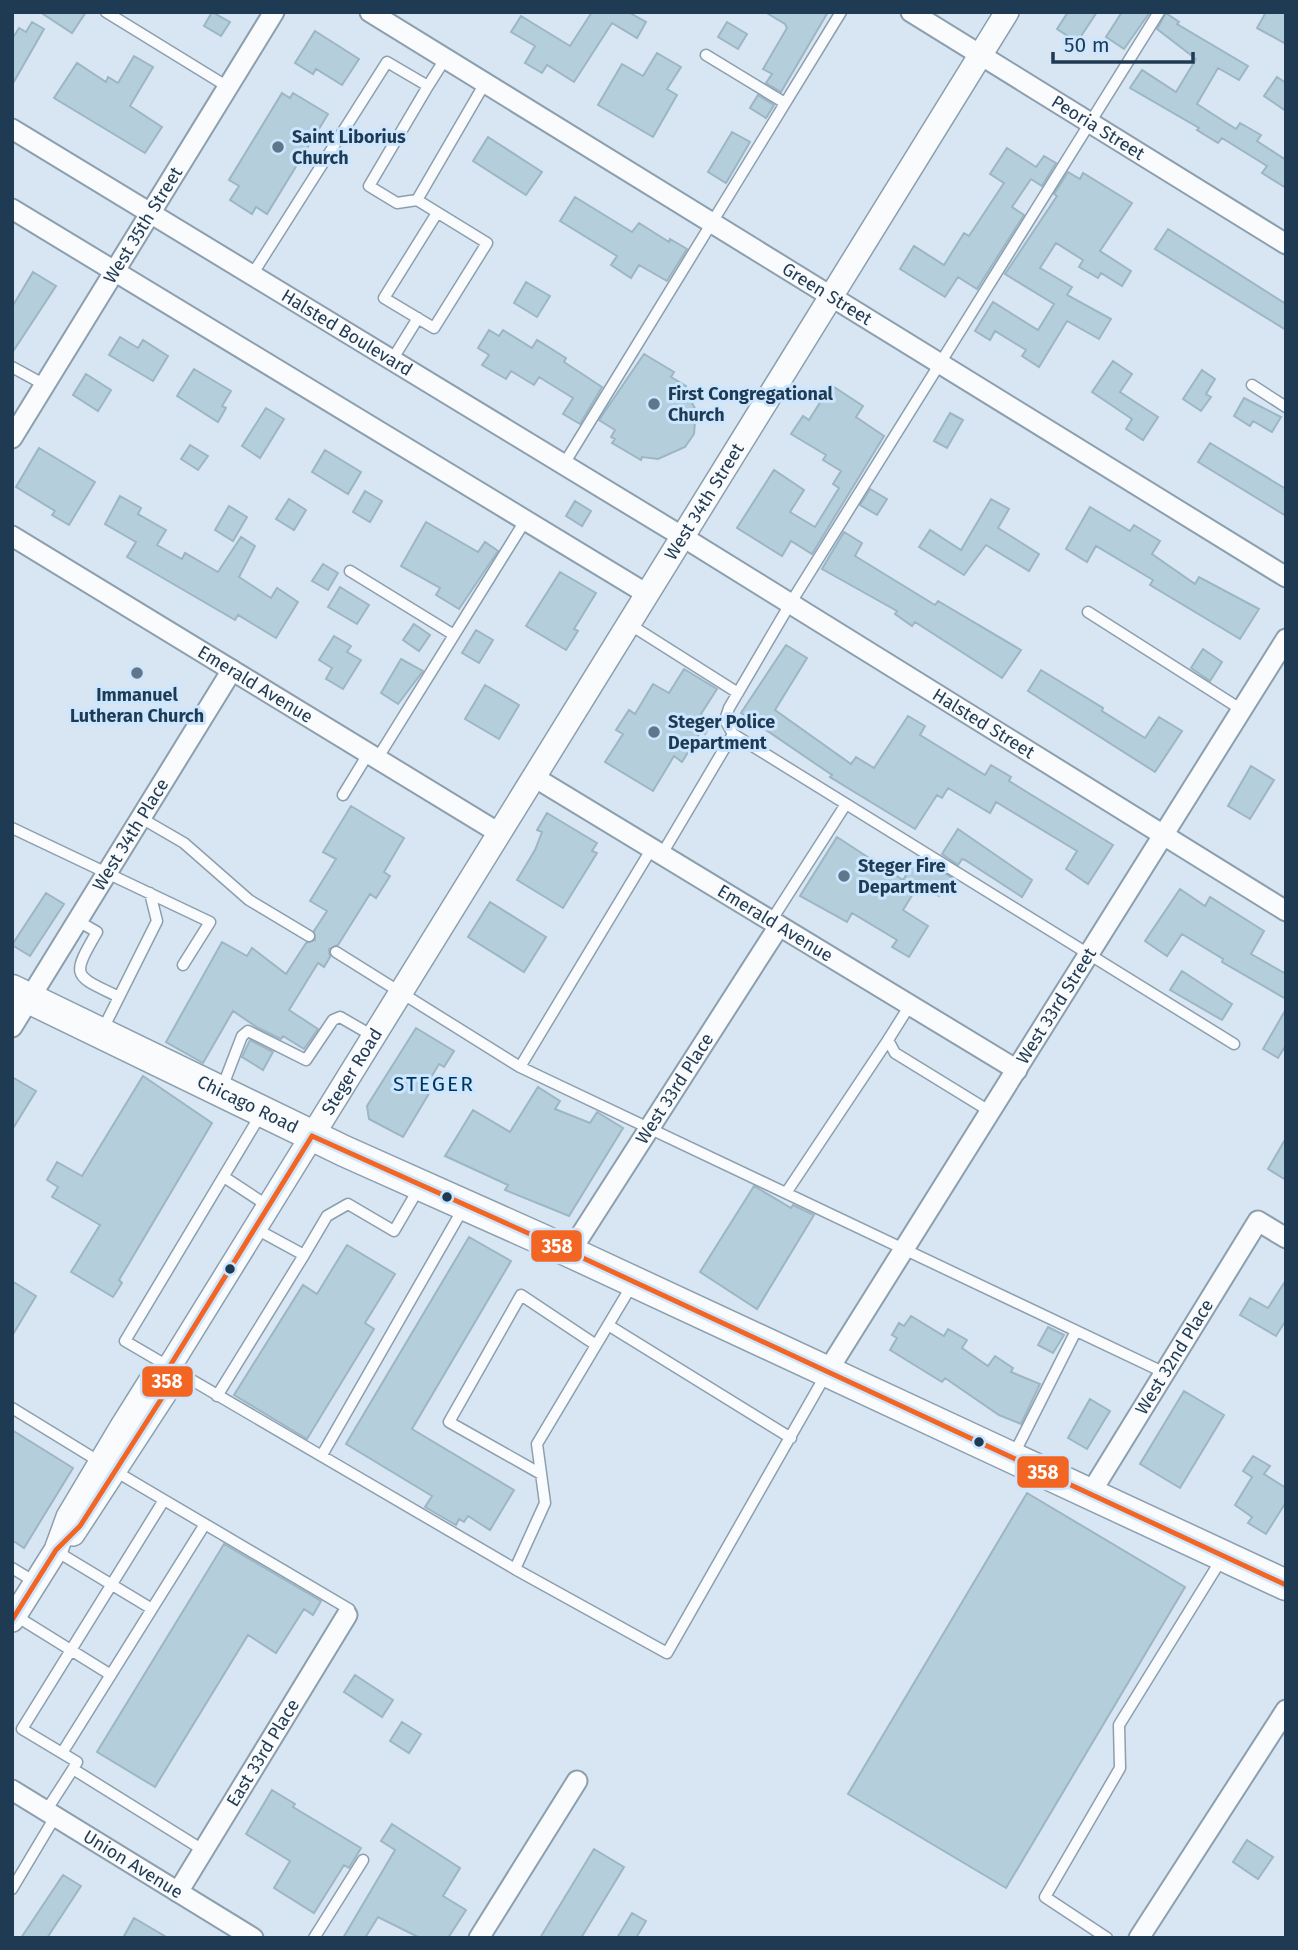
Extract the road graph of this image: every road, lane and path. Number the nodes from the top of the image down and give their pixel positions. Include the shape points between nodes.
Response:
1 (106, 12) edge
2 (274, 12) edge
3 (370, 12) edge
4 (841, 12) edge
5 (911, 12) edge
6 (1007, 12) edge
7 (1158, 12) edge
8 (706, 55) dead end
9 (981, 55) junction
10 (445, 59) junction
11 (485, 83) junction
12 (428, 86) junction
13 (228, 87) junction
14 (785, 103) junction
15 (1091, 123) junction
16 (12, 129) edge
17 (417, 200) junction
18 (12, 209) edge
19 (437, 212) junction
20 (150, 213) junction
21 (712, 222) junction
22 (1286, 244) edge
23 (114, 272) junction
24 (252, 275) junction
25 (832, 296) junction
26 (418, 318) junction
27 (392, 360) junction
28 (942, 364) junction
29 (12, 367) edge
30 (45, 385) junction
31 (1252, 385) dead end
32 (1286, 407) edge
33 (12, 438) edge
34 (564, 464) junction
35 (525, 521) junction
36 (12, 536) edge
37 (683, 537) junction
38 (350, 571) dead end
39 (1286, 577) edge
40 (647, 594) junction
41 (790, 604) junction
42 (1088, 612) dead end
43 (628, 624) junction
44 (454, 635) junction
45 (1286, 639) edge
46 (232, 670) junction
47 (738, 693) junction
48 (1242, 710) junction
49 (733, 734) junction
50 (373, 756) junction
51 (534, 777) junction
52 (343, 795) dead end
53 (846, 804) junction
54 (141, 818) junction
55 (12, 828) edge
56 (499, 833) junction
57 (1163, 835) junction
58 (657, 851) junction
59 (108, 872) junction
60 (150, 893) junction
61 (1286, 911) edge
62 (78, 920) junction
63 (775, 923) junction
64 (309, 936) dead end
65 (336, 952) dead end
66 (1089, 954) junction
67 (183, 965) dead end
68 (402, 991) junction
69 (21, 994) edge
70 (119, 998) junction
71 (909, 1005) junction
72 (12, 1027) edge
73 (101, 1033) junction
74 (373, 1037) junction
75 (888, 1040) junction
76 (1234, 1044) dead end
77 (520, 1067) junction
78 (1017, 1070) junction
79 (220, 1091) junction
80 (262, 1112) junction
81 (991, 1112) junction
82 (649, 1128) junction
83 (312, 1136) junction
84 (224, 1177) junction
85 (421, 1185) junction
86 (786, 1192) junction
87 (465, 1205) junction
88 (269, 1206) junction
89 (255, 1228) junction
90 (1286, 1238) edge
91 (904, 1249) junction
92 (570, 1252) junction
93 (304, 1255) junction
94 (634, 1282) junction
95 (608, 1325) junction
96 (1076, 1331) junction
97 (596, 1345) junction
98 (168, 1369) junction
99 (827, 1372) junction
100 (1165, 1373) junction
101 (217, 1396) junction
102 (12, 1408) edge
103 (791, 1438) junction
104 (322, 1455) junction
105 (1012, 1458) junction
106 (108, 1467) junction
107 (541, 1474) junction
108 (1090, 1494) junction
109 (164, 1500) junction
110 (205, 1524) junction
111 (55, 1550) junction
112 (1223, 1556) junction
113 (12, 1568) edge
114 (515, 1569) junction
115 (36, 1582) junction
116 (112, 1584) junction
117 (1286, 1586) edge
118 (152, 1609) junction
119 (346, 1615) joint
120 (14, 1618) edge
121 (71, 1651) junction
122 (111, 1675) junction
123 (1286, 1710) edge
124 (62, 1753) junction
125 (73, 1769) junction
126 (577, 1781) dead end
127 (12, 1790) edge
128 (51, 1814) junction
129 (203, 1850) junction
130 (363, 1860) dead end
131 (12, 1889) edge
132 (178, 1892) junction
133 (253, 1938) edge
134 (314, 1938) edge
135 (479, 1938) edge
136 (1107, 1938) edge
137 (1139, 1938) edge

1 - 13 lane
2 - 13 street, West 35th Street
3 - 10 street, Green Street
4 - 14 lane
5 - 9 street, Peoria Street
6 - 9 street, West 34th Street
7 - 15 lane
8 - 14 lane
9 - 15 street, Peoria Street
9 - 25 street, West 34th Street
10 - 11 street, Green Street
10 - 12 lane
11 - 17 lane
11 - 21 street, Green Street
12 - 17 lane via 369,187 397,202
12 - 24 lane via 387,62
13 - 20 street, West 35th Street
14 - 21 lane
15 - 22 street, Peoria Street
15 - 28 lane
16 - 20 street, Halsted Boulevard
17 - 19 lane
18 - 23 street
19 - 26 lane via 384,298
19 - 26 lane via 487,243 434,328
20 - 23 street, West 35th Street
20 - 24 street, Halsted Boulevard
21 - 25 street, Green Street
21 - 34 lane
23 - 30 street, West 35th Street
23 - 35 street
24 - 27 street, Halsted Boulevard
25 - 28 street, Green Street
25 - 37 street, West 34th Street
26 - 27 lane
27 - 34 street, Halsted Boulevard
28 - 39 street, Green Street
28 - 41 lane
29 - 30 lane
30 - 33 street, West 35th Street
31 - 32 lane
34 - 37 street, Halsted Boulevard
35 - 40 street
35 - 44 lane
36 - 46 street, Emerald Avenue
37 - 40 street, West 34th Street
37 - 41 street, Halsted Street
38 - 44 lane
40 - 43 street, West 34th Street
41 - 47 lane
41 - 57 street, Halsted Street
42 - 48 lane
43 - 47 lane
43 - 51 street, West 34th Street
44 - 50 lane
45 - 48 street, West 33rd Street
46 - 50 street, Emerald Avenue
46 - 54 street, West 34th Place
47 - 49 lane via 725,720
48 - 57 street, West 33rd Street
49 - 53 lane
49 - 58 lane
50 - 52 lane
50 - 56 street, Emerald Avenue
51 - 56 street, West 34th Street
51 - 58 street, Emerald Avenue
53 - 63 lane
53 - 66 lane
54 - 59 street, West 34th Place
54 - 64 lane via 184,843 249,900
55 - 59 lane
56 - 68 street, West 34th Street
57 - 61 street, Halsted Street
57 - 66 street, West 33rd Street
58 - 63 street, Emerald Avenue
58 - 77 lane
59 - 60 lane
59 - 62 street, West 34th Place
60 - 67 lane via 210,922
60 - 70 lane via 156,921
62 - 69 street, West 34th Place
62 - 70 lane via 96,932 78,964 79,973
63 - 71 street, Emerald Avenue
63 - 82 street, West 33rd Place
65 - 68 lane
66 - 76 lane
66 - 78 street, West 33rd Street
68 - 74 street, Steger Road
68 - 77 lane
69 - 72 street, West 34th Place
69 - 73 main road, Chicago Road
70 - 73 lane
71 - 75 lane
71 - 78 street, Emerald Avenue
73 - 79 main road, Chicago Road
74 - 79 lane via 340,1017 332,1020 306,1060 248,1031
74 - 83 street, Steger Road
75 - 81 lane via 895,1053
75 - 86 lane
77 - 82 lane
78 - 81 street, West 33rd Street
79 - 80 main road, Chicago Road
80 - 83 main road, Chicago Road
80 - 84 lane
81 - 91 street, West 33rd Street
82 - 86 lane
82 - 92 street, West 33rd Place
83 - 85 main road, Chicago Road
83 - 88 street, Steger Road
84 - 88 lane
84 - 98 lane via 125,1341
85 - 87 main road, Chicago Road
85 - 93 lane via 394,1231 348,1204 327,1216
86 - 91 lane
87 - 92 main road, Chicago Road
87 - 104 lane
88 - 89 street, Steger Road
89 - 93 lane
89 - 98 street, Steger Road
90 - 100 street, West 32nd Place via 1258,1221
91 - 96 lane
91 - 99 street, West 33rd Street
92 - 94 main road, Chicago Road
93 - 101 lane
94 - 95 lane
94 - 99 main road, Chicago Road
95 - 97 lane
95 - 103 lane
96 - 100 lane
96 - 105 lane
97 - 107 lane via 537,1444
97 - 107 lane via 521,1295 449,1422
98 - 101 lane
98 - 106 street, Steger Road via 151,1380
99 - 103 lane
99 - 105 main road, Chicago Road
100 - 108 street, West 32nd Place
101 - 104 lane
102 - 106 lane
103 - 114 lane via 667,1653
104 - 114 lane
105 - 108 main road, Chicago Road
106 - 109 lane
106 - 111 street, Steger Road via 68,1517
107 - 114 lane via 545,1503
108 - 112 main road, Chicago Road
109 - 110 lane
109 - 116 lane
110 - 118 lane
110 - 119 lane via 349,1609
111 - 115 street, Steger Road
111 - 116 lane
112 - 117 main road, Chicago Road
112 - 136 lane via 1119,1725 1120,1768 1045,1897
113 - 115 lane
115 - 120 street, Steger Road
116 - 118 lane
116 - 121 lane
118 - 122 lane
119 - 129 street, East 33rd Place
120 - 121 lane
121 - 122 lane
121 - 124 lane via 22,1729
122 - 124 lane
123 - 137 street
124 - 125 lane via 77,1762
125 - 128 lane
125 - 129 lane
126 - 135 street
127 - 128 street, Union Avenue
128 - 131 lane
128 - 132 street, Union Avenue
129 - 132 street, East 33rd Place
130 - 134 lane
132 - 133 street, Union Avenue

